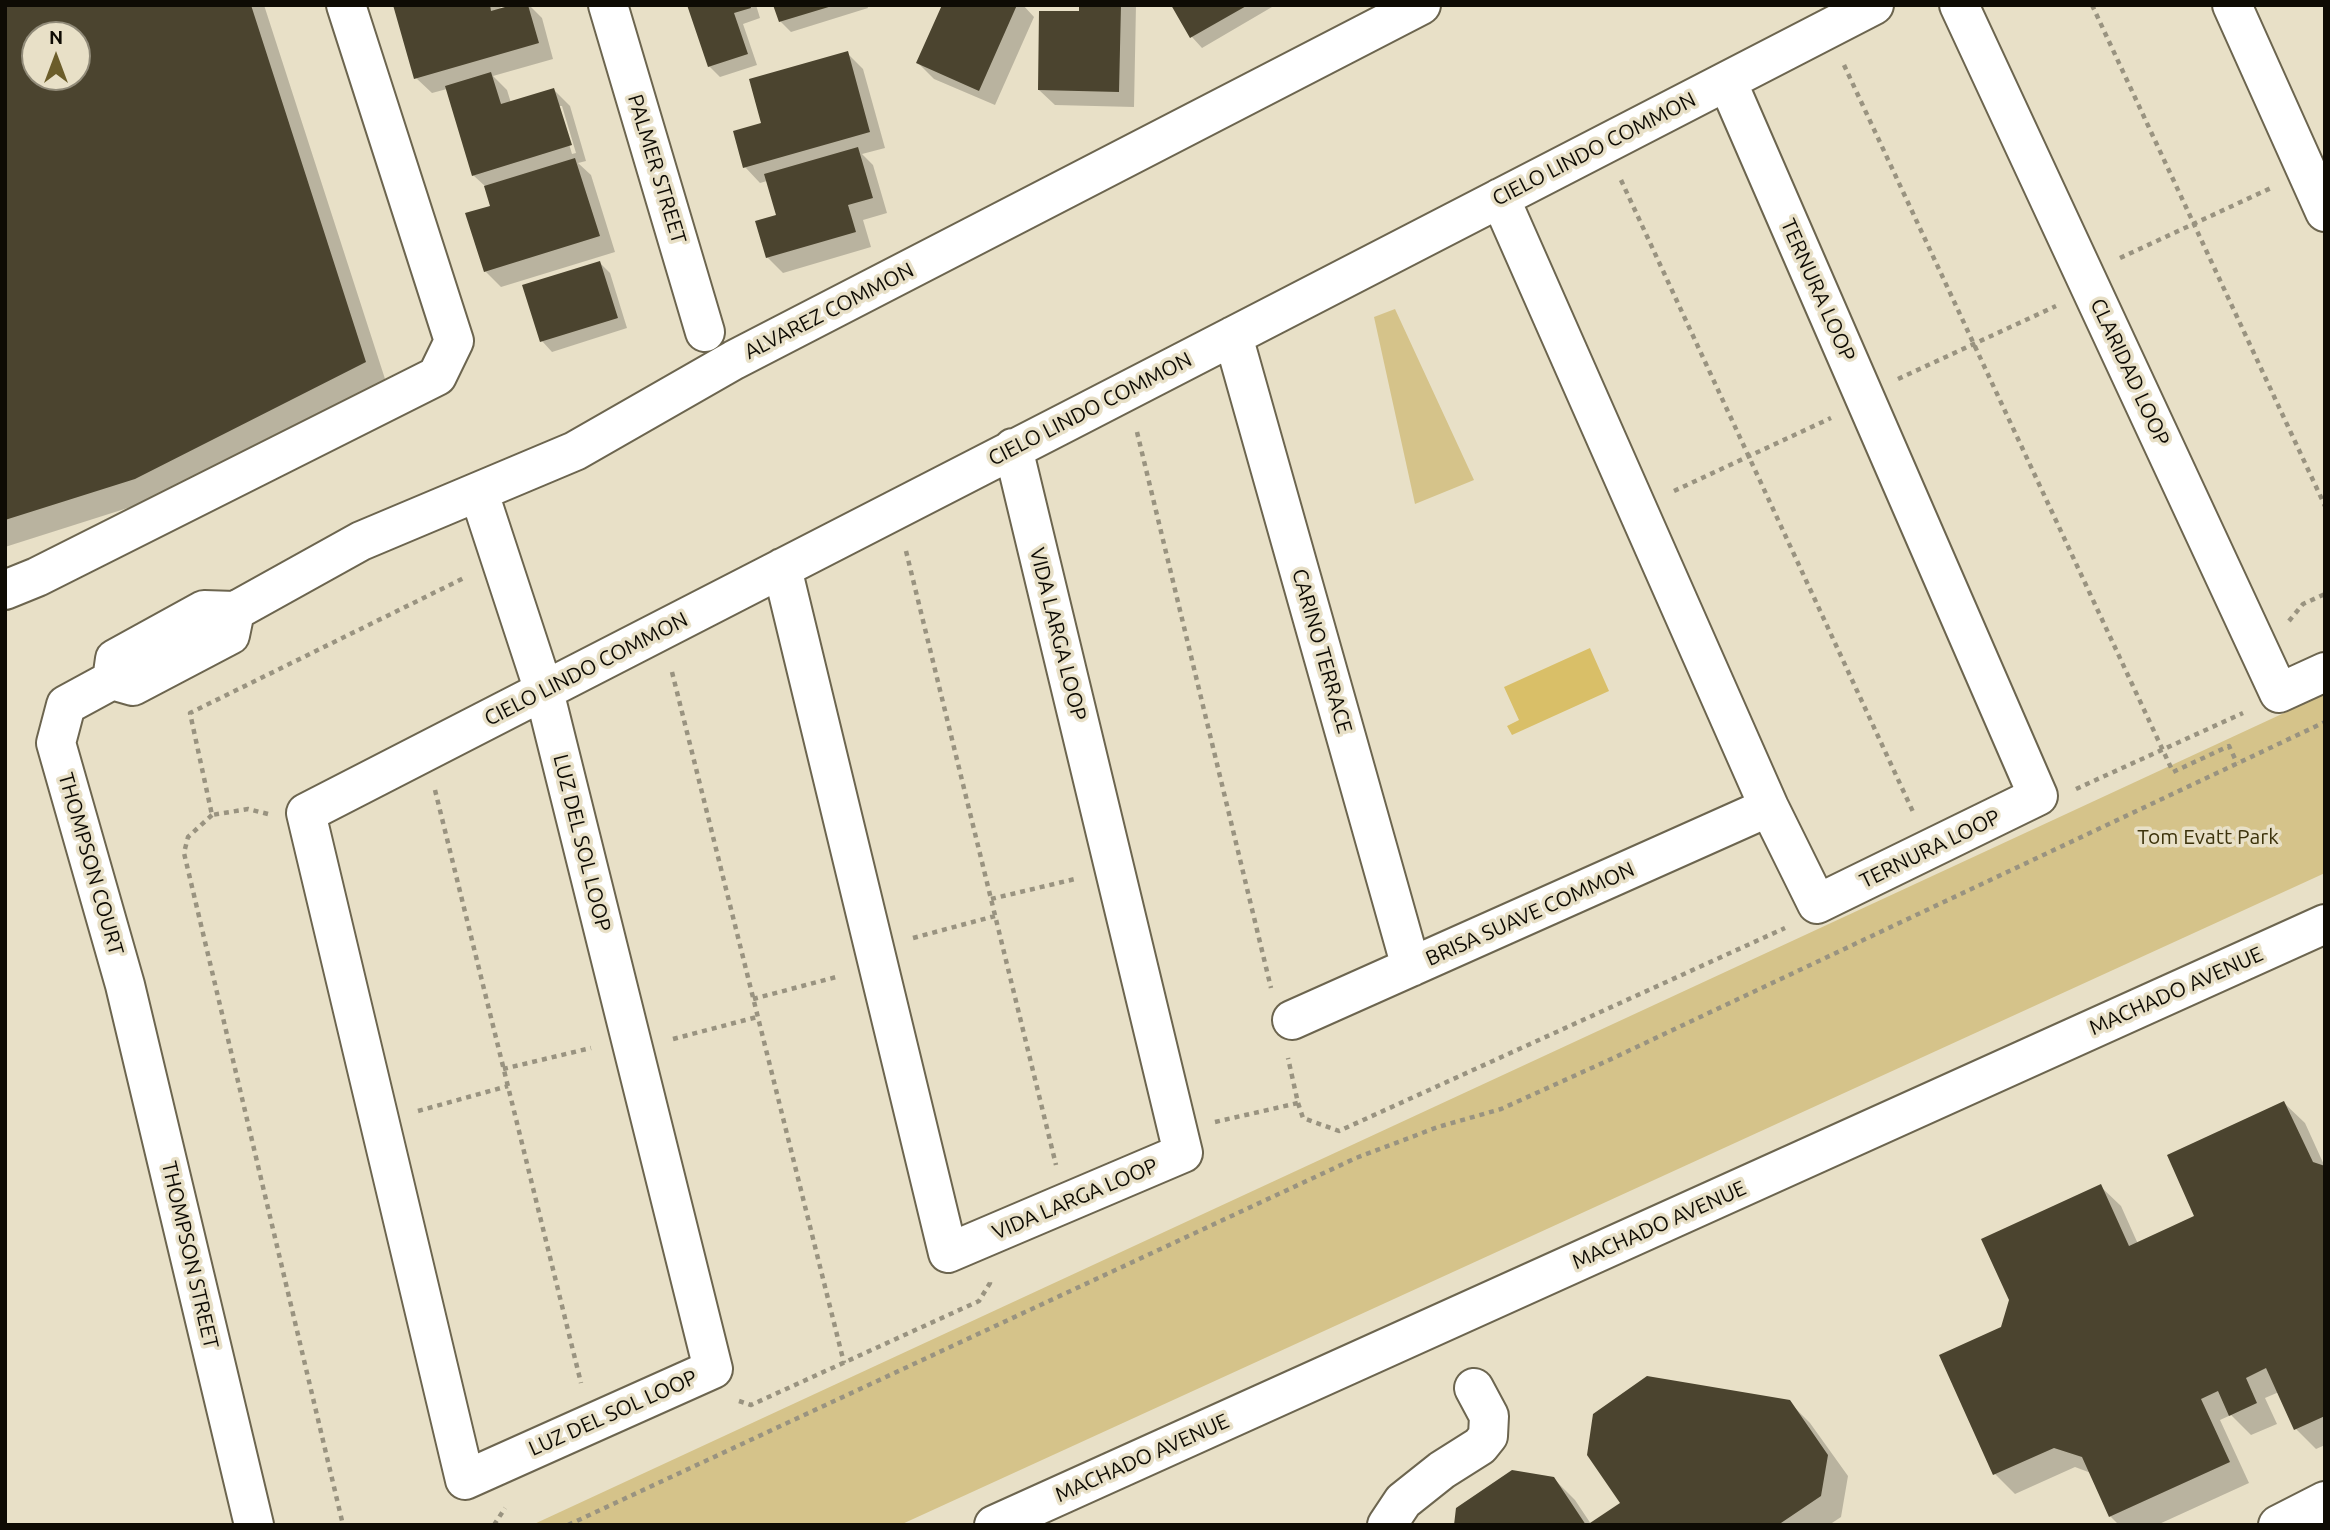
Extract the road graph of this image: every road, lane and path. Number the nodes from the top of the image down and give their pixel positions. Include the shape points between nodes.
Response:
1 (346, 5) edge
2 (608, 5) edge
3 (1421, 5) edge
4 (1874, 5) edge
5 (1959, 5) edge
6 (2092, 5) edge
7 (2232, 5) edge
8 (1828, 29) junction
9 (1727, 81) junction
10 (1604, 144) junction
11 (2306, 172) junction
12 (1500, 198) junction
13 (2325, 212) edge
14 (2194, 224) junction
15 (2088, 282) junction
16 (705, 332) dead end
17 (1233, 336) junction
18 (1975, 344) junction
19 (1127, 390) junction
20 (1865, 398) junction
21 (1013, 448) junction
22 (1748, 455) junction
23 (479, 494) junction
24 (2325, 506) edge
25 (896, 509) junction
26 (1637, 509) junction
27 (782, 568) junction
28 (473, 587) dead end
29 (5, 590) edge
30 (661, 630) junction
31 (2270, 670) junction
32 (2325, 672) edge
33 (544, 691) junction
34 (2325, 722) edge
35 (56, 743) joint
36 (2163, 750) junction
37 (425, 752) junction
38 (2237, 763) junction
39 (2034, 786) junction
40 (1769, 807) junction
41 (212, 815) junction
42 (308, 819) junction
43 (1931, 849) junction
44 (1115, 869) junction
45 (991, 900) junction
46 (1817, 904) junction
47 (995, 916) junction
48 (2325, 924) edge
49 (877, 957) junction
50 (1411, 967) junction
51 (125, 985) joint
52 (752, 999) junction
53 (757, 1017) junction
54 (1284, 1022) junction
55 (632, 1044) junction
56 (503, 1069) junction
57 (508, 1086) junction
58 (1298, 1103) junction
59 (380, 1121) junction
60 (1178, 1130) junction
61 (1065, 1203) junction
62 (986, 1237) junction
63 (844, 1363) junction
64 (681, 1382) junction
65 (1474, 1388) dead end
66 (590, 1423) junction
67 (254, 1525) edge
68 (343, 1525) edge
69 (568, 1525) edge
70 (994, 1525) edge
71 (1387, 1525) edge

1 - 29 street via 454,341 436,376
2 - 16 street, PALMER STREET
3 - 23 street, ALVAREZ COMMON via 734,360 575,451
4 - 8 street, CIELO LINDO COMMON
5 - 15 street, CLARIDAD LOOP
6 - 14 path
7 - 11 street
8 - 9 street, CIELO LINDO COMMON
8 - 18 path
9 - 10 street, CIELO LINDO COMMON
9 - 20 street, TERNURA LOOP
10 - 12 street, CIELO LINDO COMMON
10 - 22 path
11 - 13 street
11 - 14 path
12 - 17 street, CIELO LINDO COMMON
12 - 26 street
14 - 15 path
14 - 24 path
15 - 18 path
15 - 31 street, CLARIDAD LOOP
17 - 19 street, CIELO LINDO COMMON
17 - 50 street, CARINO TERRACE
18 - 20 path
18 - 36 path
19 - 21 street, CIELO LINDO COMMON
19 - 54 path
20 - 22 path
20 - 39 street, TERNURA LOOP
21 - 25 street, CIELO LINDO COMMON
21 - 44 street, VIDA LARGA LOOP
22 - 26 path
22 - 43 path
23 - 33 street, LUZ DEL SOL LOOP
23 - 35 street, ALVAREZ COMMON via 361,541 235,611 230,635 133,686 112,680 66,705
25 - 27 street, CIELO LINDO COMMON
25 - 45 path
26 - 40 street
27 - 30 street, CIELO LINDO COMMON
27 - 49 street, VIDA LARGA LOOP
28 - 41 path via 467,576 190,713
30 - 33 street, CIELO LINDO COMMON
30 - 52 path
31 - 32 street, CLARIDAD LOOP via 2279,693
31 - 36 path via 2251,709
33 - 37 street, CIELO LINDO COMMON
33 - 55 street, LUZ DEL SOL LOOP
34 - 38 path
35 - 51 street, THOMPSON COURT
36 - 38 path via 2173,772 2229,746
36 - 39 path via 2067,793
37 - 42 street, CIELO LINDO COMMON
37 - 56 path
38 - 69 path via 1501,1109 1356,1158
39 - 43 street, TERNURA LOOP via 2038,796
40 - 46 street
40 - 50 street, BRISA SUAVE COMMON
41 - 42 path via 248,808
41 - 68 path via 188,837 184,853
42 - 59 street, LUZ DEL SOL LOOP
43 - 46 street, TERNURA LOOP
44 - 45 path
44 - 60 street, VIDA LARGA LOOP
45 - 47 path
46 - 58 path via 1797,922 1339,1131 1303,1118
47 - 49 path
47 - 61 path
48 - 70 street, MACHADO AVENUE
49 - 52 path
49 - 62 street, VIDA LARGA LOOP via 948,1253
50 - 54 street, BRISA SUAVE COMMON
51 - 67 street, THOMPSON STREET
52 - 53 path
53 - 55 path
53 - 63 path
54 - 58 path
55 - 56 path
55 - 64 street, LUZ DEL SOL LOOP via 713,1368
56 - 57 path
57 - 59 path
57 - 66 path
58 - 60 path
59 - 66 street, LUZ DEL SOL LOOP via 465,1480
60 - 61 street, VIDA LARGA LOOP via 1183,1153
61 - 62 street, VIDA LARGA LOOP
62 - 63 path via 990,1283 979,1301
63 - 64 path via 751,1405
64 - 66 street, LUZ DEL SOL LOOP
65 - 71 street via 1489,1416 1488,1436 1403,1501

